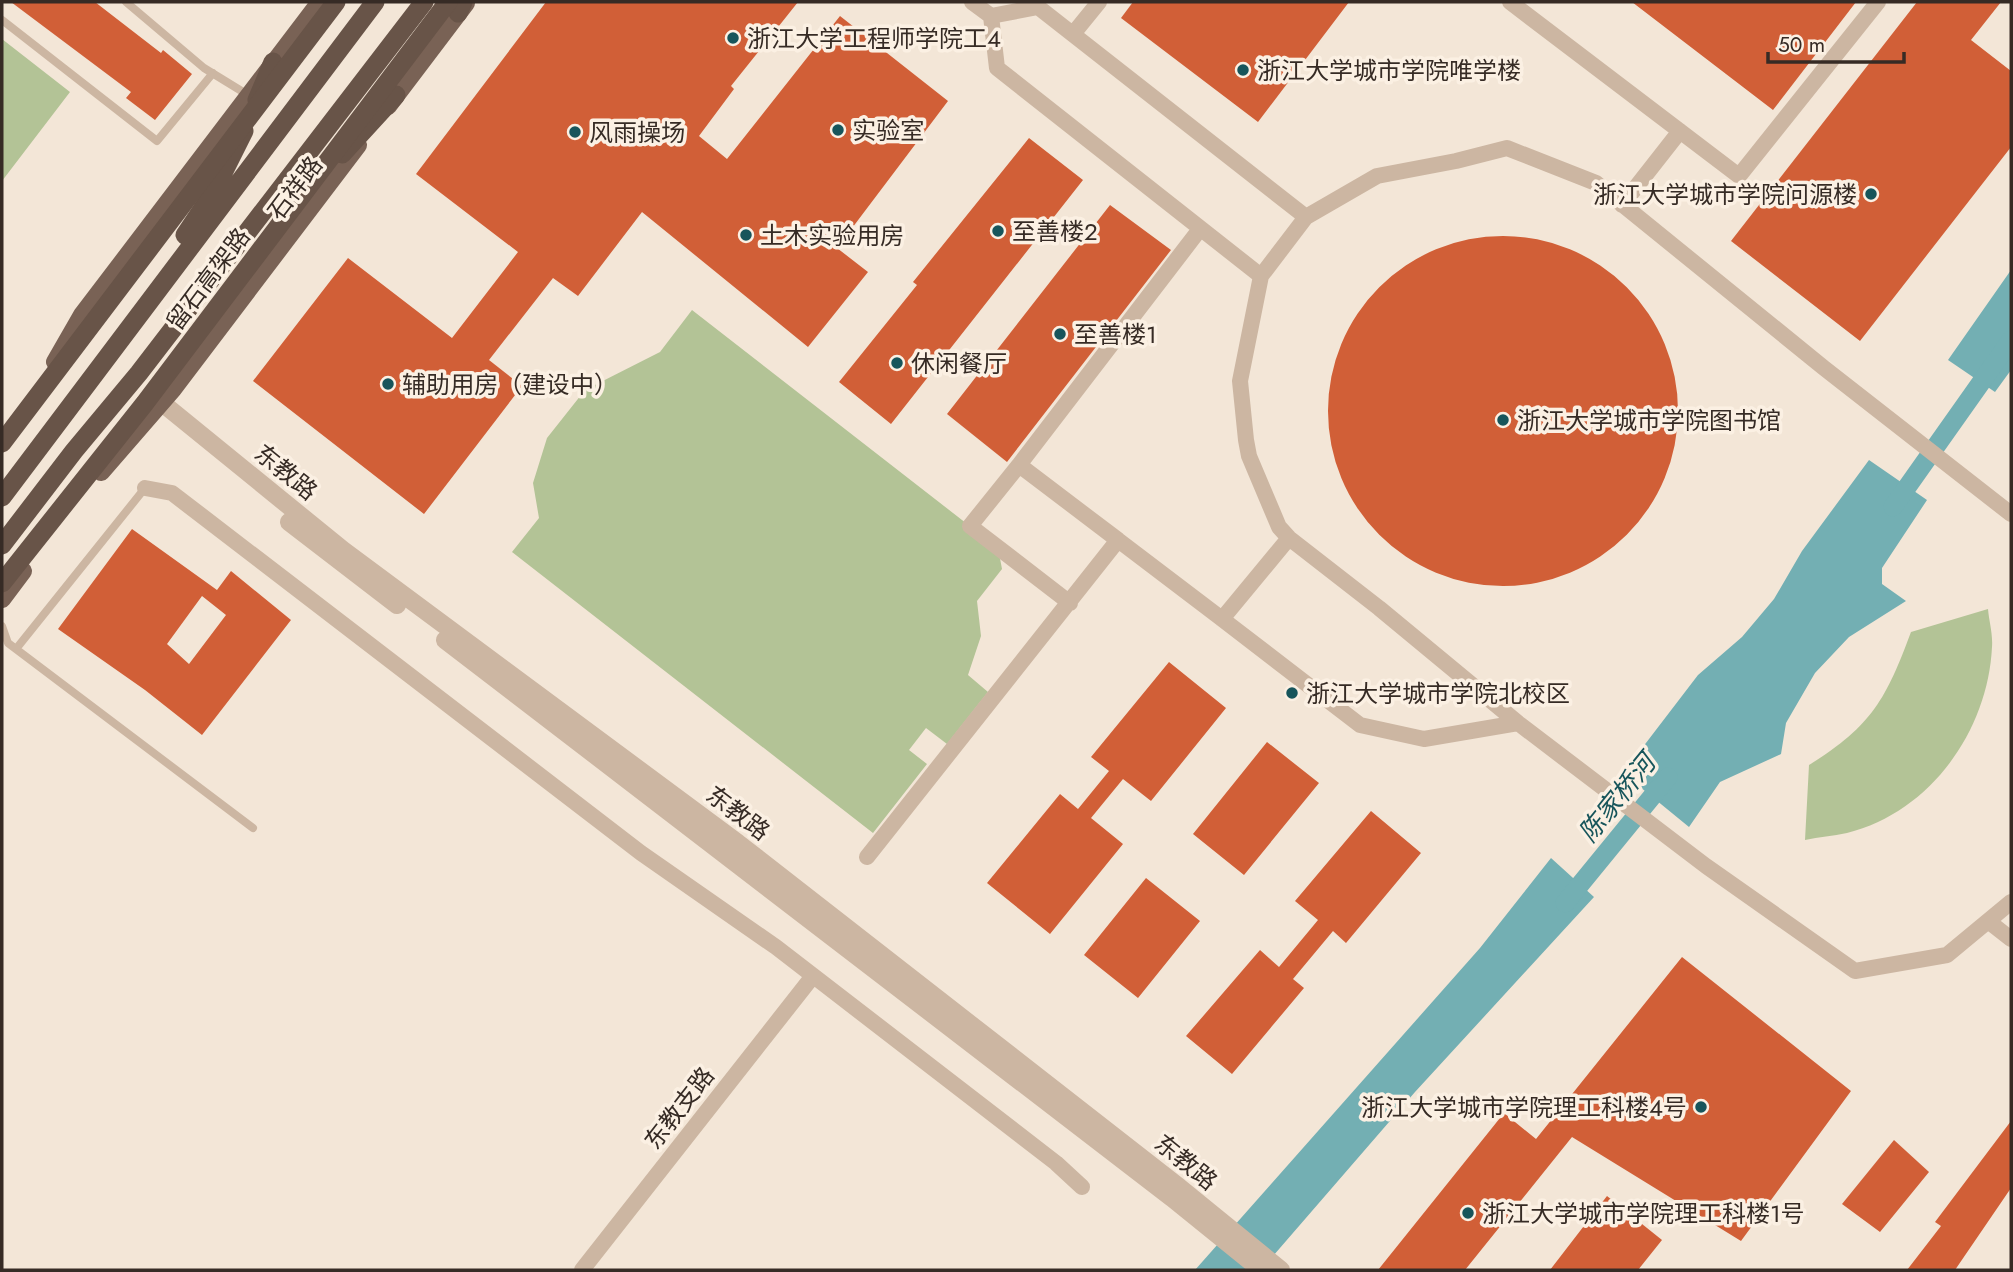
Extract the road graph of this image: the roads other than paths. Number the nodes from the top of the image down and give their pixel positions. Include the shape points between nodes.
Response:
1 (126, 2) edge
2 (320, 2) edge
3 (336, 2) edge
4 (375, 2) edge
5 (424, 2) edge
6 (972, 2) edge
7 (1098, 2) edge
8 (1510, 2) edge
9 (1878, 2) edge
10 (459, 5) edge
11 (991, 16) junction
12 (2, 20) edge
13 (1073, 34) junction
14 (273, 62) junction
15 (213, 73) junction
16 (248, 95) junction
17 (396, 95) junction
18 (1680, 131) junction
19 (1622, 205) junction
20 (1306, 217) junction
21 (1200, 229) junction
22 (1261, 276) junction
23 (139, 373) junction
24 (158, 406) junction
25 (69, 409) junction
26 (2, 443) edge
27 (2, 453) edge
28 (1019, 465) junction
29 (145, 488) joint
30 (2, 497) edge
31 (2011, 514) edge
32 (1289, 538) junction
33 (1118, 540) junction
34 (2, 545) edge
35 (2, 583) edge
36 (2, 599) edge
37 (1070, 603) junction
38 (1222, 619) junction
39 (2, 626) edge
40 (16, 649) junction
41 (1518, 723) junction
42 (253, 828) dead end
43 (867, 857) dead end
44 (2011, 902) edge
45 (1988, 921) junction
46 (2011, 939) edge
47 (813, 976) junction
48 (1082, 1187) dead end
49 (1175, 1192) junction
50 (582, 1270) edge
51 (1261, 1270) edge
52 (1281, 1270) edge

1 - 15 lane
2 - 14 main road
3 - 26 highway, bridge
4 - 25 highway, 留石高架路
5 - 23 highway, 留石高架路
6 - 11 street
7 - 13 street
8 - 18 street
9 - 18 street via 1739,176
10 - 17 main road, 石祥路
10 - 35 highway, 留石高架路, bridge
11 - 13 street via 1038,7
11 - 21 street via 998,68
12 - 15 lane via 156,141
13 - 20 street
14 - 16 main road
14 - 25 highway via 214,193 104,345
15 - 16 lane
16 - 27 main road via 82,315
17 - 23 highway
17 - 24 main road, 石祥路
18 - 19 street
19 - 20 street via 1596,183 1507,148 1377,176
19 - 31 street
20 - 22 street
21 - 22 street
21 - 28 street
22 - 32 street via 1240,381 1246,440 1279,527
23 - 34 highway, 留石高架路
24 - 36 main road, 石祥路 via 72,506
24 - 49 street, 东教路 via 335,559
25 - 30 highway, 留石高架路
28 - 33 street
28 - 37 street via 970,526
29 - 40 lane
29 - 47 street via 172,494 641,853
32 - 38 street
32 - 41 street
33 - 37 street
33 - 38 street
37 - 43 street
38 - 41 street via 1360,724 1424,739
39 - 40 lane via 8,643
40 - 42 lane
41 - 45 street via 1706,866 1855,971 1947,955
44 - 45 street
45 - 46 street
47 - 48 street
47 - 50 street, 东教支路
49 - 51 street, 东教路
49 - 52 street, 东教路

